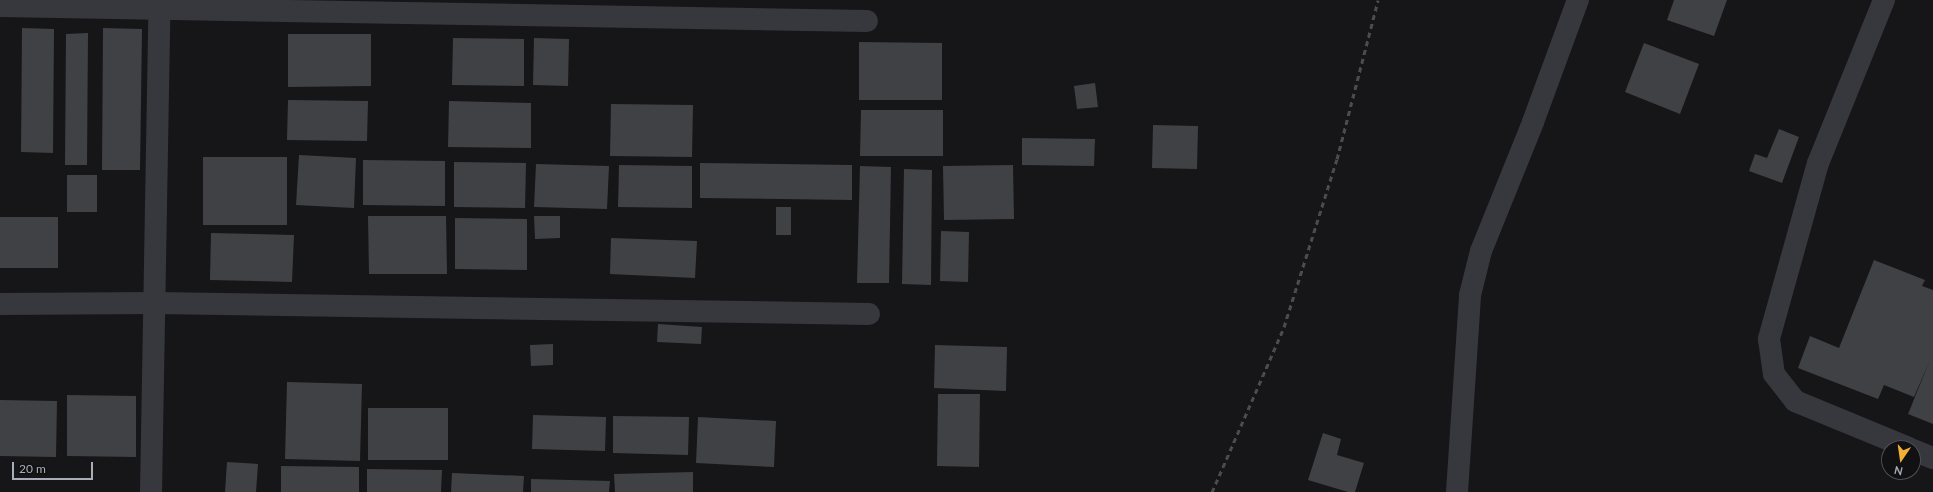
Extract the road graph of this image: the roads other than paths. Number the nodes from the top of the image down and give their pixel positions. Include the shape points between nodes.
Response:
1 (1578, 0) edge
2 (1884, 0) edge
3 (160, 4) edge
4 (0, 6) edge
5 (866, 21) dead end
6 (155, 303) junction
7 (0, 304) edge
8 (869, 314) dead end
9 (1890, 440) edge
10 (1921, 453) edge
11 (1933, 458) edge
12 (151, 492) edge
13 (1457, 492) edge

1 - 13 street via 1477,266 1470,295
2 - 9 street via 1818,164 1769,339 1774,374 1795,401
3 - 4 street
3 - 5 street
3 - 6 street
6 - 7 street
6 - 8 street
6 - 12 street
10 - 11 street

